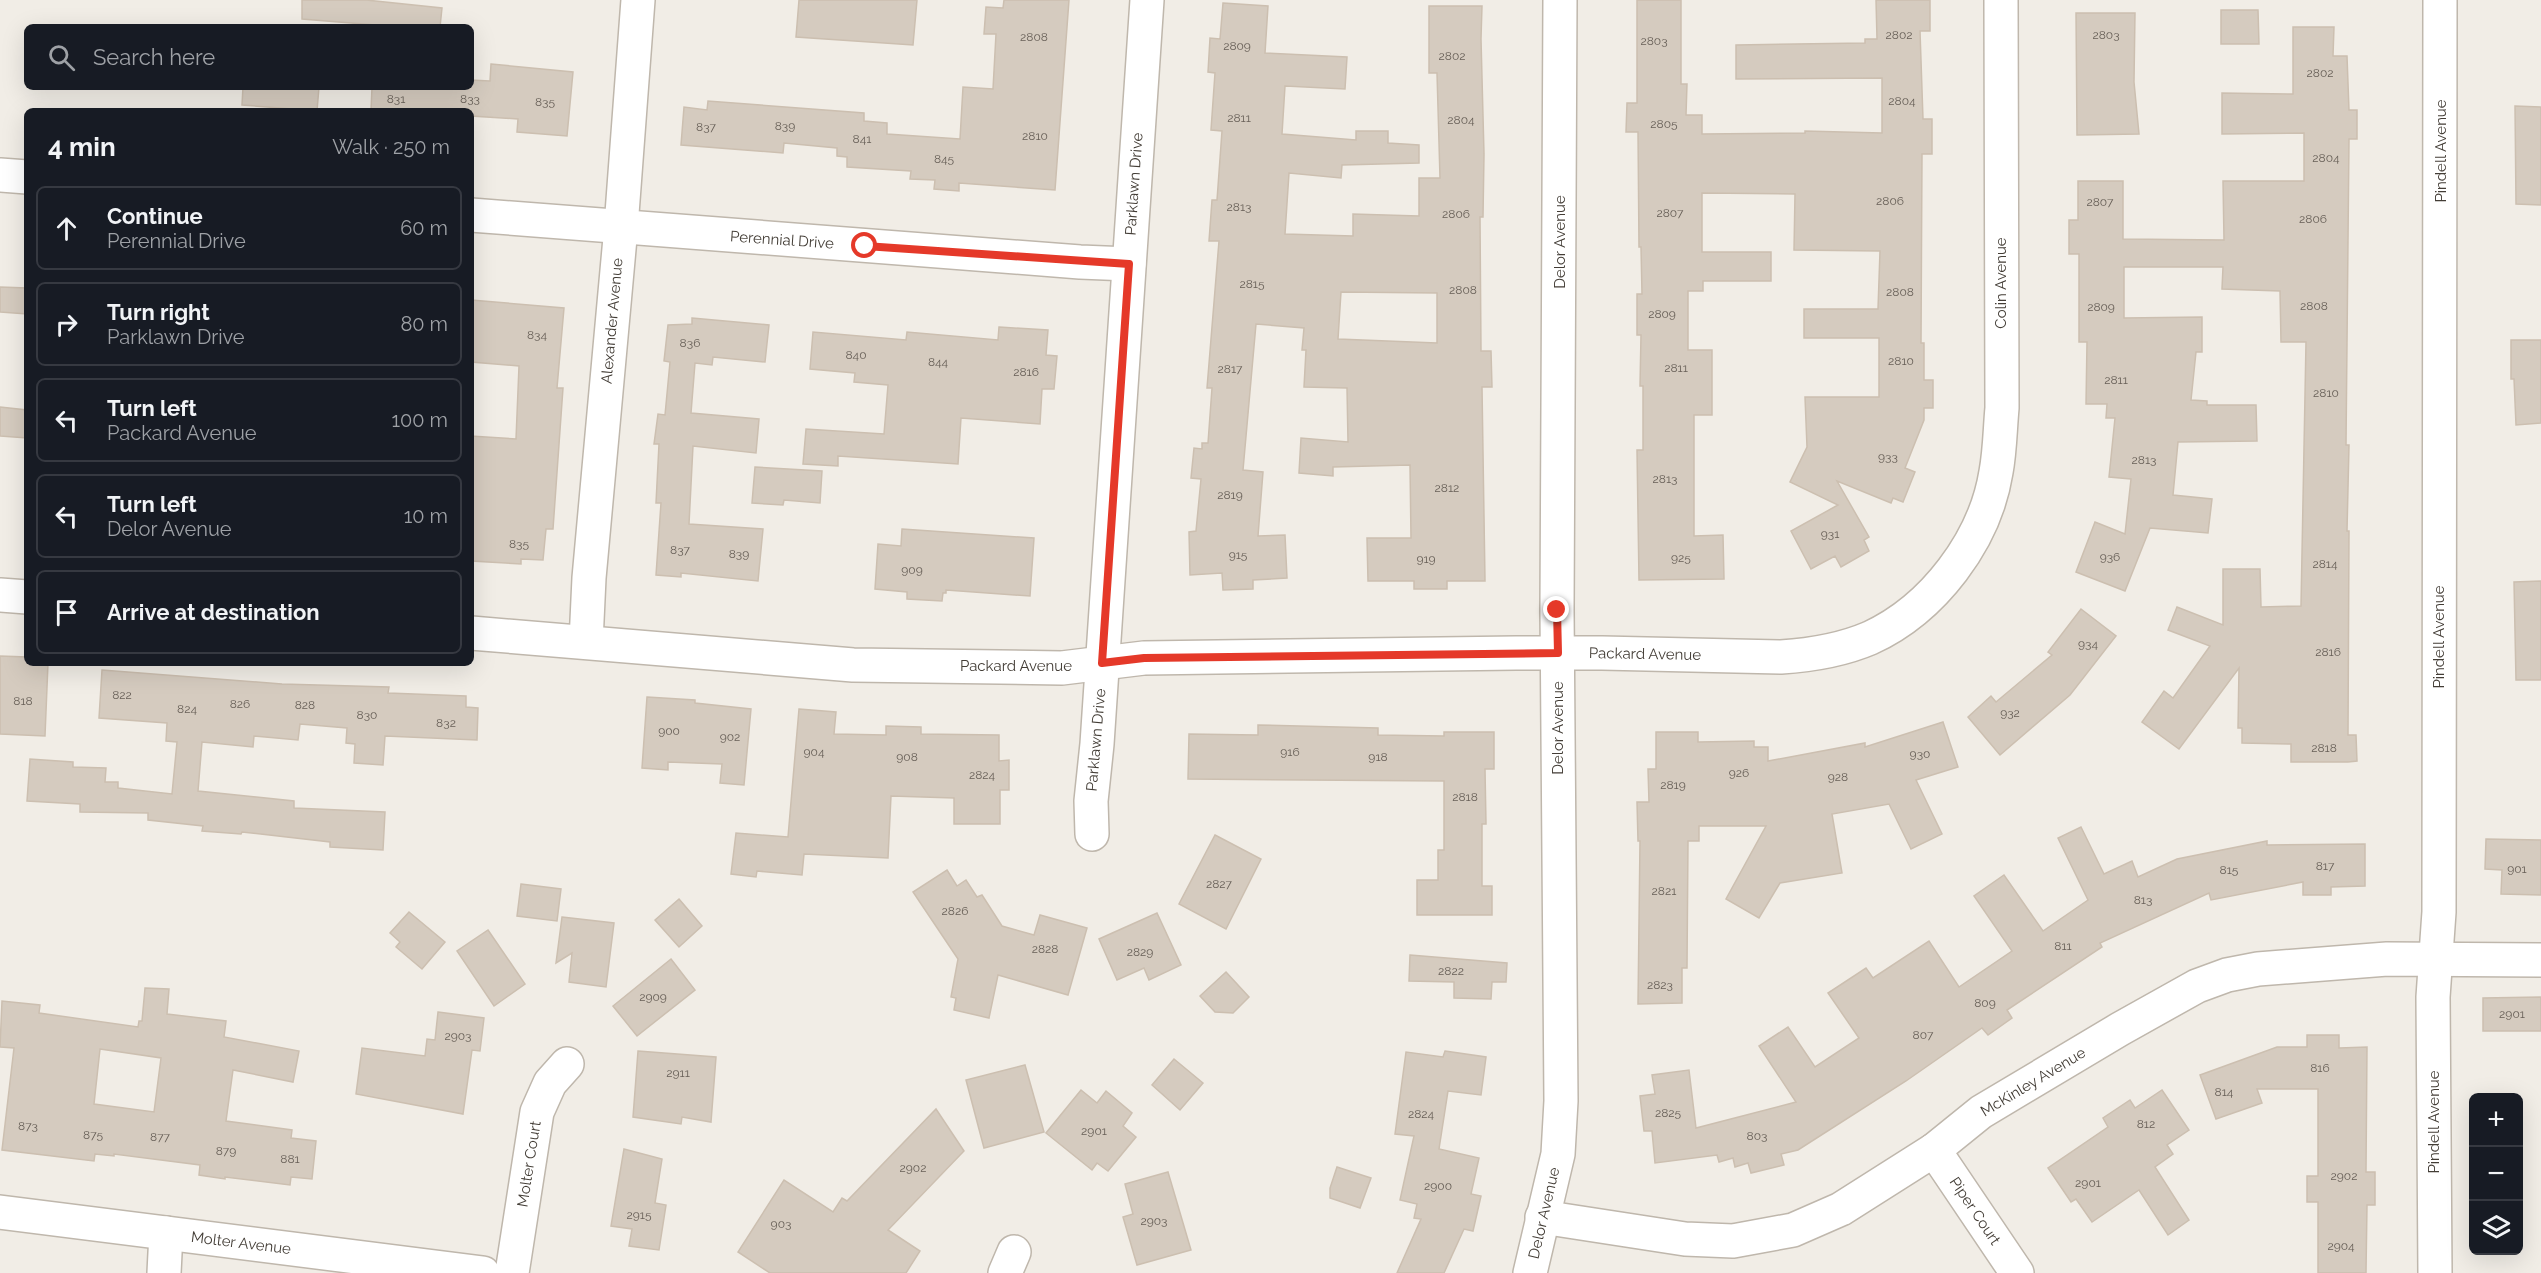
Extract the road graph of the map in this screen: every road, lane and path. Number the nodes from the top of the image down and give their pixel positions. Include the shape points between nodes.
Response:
1 (638, 0) edge
2 (1147, 0) edge
3 (1560, 0) edge
4 (2001, 0) edge
5 (2440, 0) edge
6 (0, 175) edge
7 (24, 177) edge
8 (474, 215) edge
9 (621, 227) junction
10 (1129, 264) junction
11 (1960, 559) joint
12 (0, 595) edge
13 (24, 597) edge
14 (474, 633) edge
15 (586, 642) junction
16 (1558, 653) junction
17 (1102, 663) junction
18 (1092, 834) dead end
19 (2434, 959) junction
20 (2541, 960) edge
21 (567, 1064) dead end
22 (1934, 1150) junction
23 (0, 1212) edge
24 (1542, 1217) junction
25 (166, 1233) junction
26 (164, 1273) edge
27 (483, 1273) edge
28 (512, 1273) edge
29 (1530, 1273) edge
30 (2017, 1273) edge
31 (2434, 1273) edge

1 - 9 street, Alexander Avenue
2 - 10 street, Parklawn Drive
3 - 16 street, Delor Avenue
4 - 11 street, Colin Avenue via 2002,408 1991,494 1981,523
5 - 19 street, Pindell Avenue via 2439,888
6 - 7 street
8 - 9 street, Perennial Drive
9 - 10 street, Perennial Drive
9 - 15 street, Alexander Avenue
10 - 17 street, Parklawn Drive
11 - 16 street, Packard Avenue via 1918,606 1892,626 1830,651 1781,657
12 - 13 street
14 - 15 street, Packard Avenue
15 - 17 street, Packard Avenue via 853,664 1062,668
16 - 17 street, Packard Avenue via 1144,658
16 - 24 street, Delor Avenue via 1561,1101 1558,1154
17 - 18 street, Parklawn Drive
19 - 20 street, McKinley Avenue
19 - 22 street, McKinley Avenue via 2258,969 2196,986 1982,1112
19 - 31 street, Pindell Avenue
21 - 28 street, Molter Court via 550,1083 537,1112
22 - 24 street, McKinley Avenue via 1842,1209 1793,1230 1760,1238 1685,1239
22 - 30 street, Piper Court
23 - 25 street, Molter Avenue
24 - 29 street, Delor Avenue
25 - 26 street
25 - 27 street, Molter Avenue

